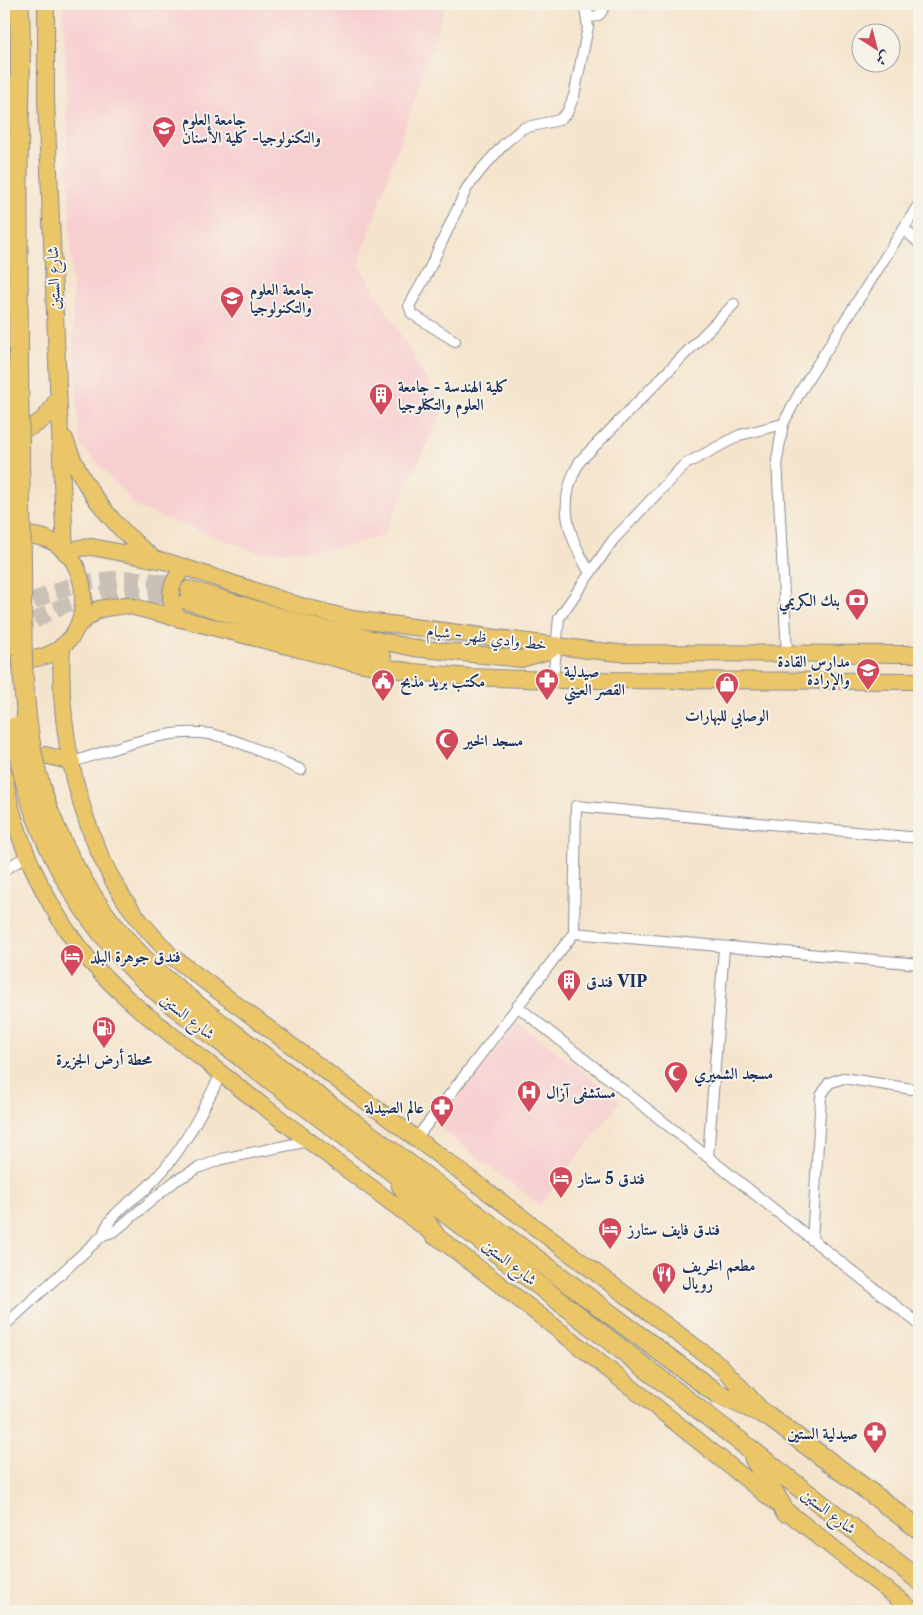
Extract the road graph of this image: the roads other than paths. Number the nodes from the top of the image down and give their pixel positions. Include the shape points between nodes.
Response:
1 (19, 4) edge
2 (46, 4) edge
3 (605, 4) edge
4 (585, 6) edge
5 (4, 151) edge
6 (919, 204) edge
7 (904, 229) junction
8 (919, 243) edge
9 (734, 304) dead end
10 (455, 341) dead end
11 (58, 399) junction
12 (60, 422) junction
13 (783, 424) junction
14 (4, 430) edge
15 (4, 539) edge
16 (66, 553) junction
17 (156, 560) junction
18 (185, 567) junction
19 (590, 573) junction
20 (178, 618) junction
21 (78, 625) junction
22 (62, 646) junction
23 (557, 646) junction
24 (788, 654) junction
25 (919, 654) edge
26 (4, 657) edge
27 (553, 680) junction
28 (919, 680) edge
29 (72, 762) junction
30 (301, 770) dead end
31 (4, 774) edge
32 (4, 827) edge
33 (919, 838) edge
34 (25, 847) junction
35 (4, 870) edge
36 (574, 933) junction
37 (724, 948) junction
38 (919, 964) edge
39 (518, 1006) junction
40 (249, 1055) junction
41 (222, 1074) junction
42 (919, 1090) edge
43 (415, 1140) junction
44 (309, 1141) junction
45 (708, 1157) junction
46 (390, 1170) junction
47 (153, 1182) junction
48 (162, 1192) junction
49 (103, 1235) junction
50 (435, 1235) junction
51 (812, 1240) junction
52 (919, 1324) edge
53 (4, 1326) edge
54 (768, 1416) junction
55 (750, 1451) junction
56 (785, 1512) junction
57 (919, 1529) edge
58 (919, 1580) edge
59 (914, 1611) edge

1 - 40 highway, شارع الستين, bridge via 18,388 22,621 27,718 33,758 44,795 77,868 120,935
2 - 11 main road, شارع الستين via 46,100
3 - 4 street via 600,14 594,17 589,16
4 - 10 street via 588,27 574,96 567,113 559,120 523,128 480,171 467,188 409,306 412,314
5 - 40 highway, شارع الستين, bridge via 9,608 13,695 22,772 33,808 62,874 101,933 152,988
6 - 7 street
7 - 8 street
7 - 13 street
9 - 19 street via 580,461 571,477 565,508 577,551
11 - 12 main road, شارع الستين
11 - 14 main road via 44,420 32,427 20,431
12 - 16 main road, شارع الستين
12 - 17 main road via 74,462 96,499 123,532
13 - 19 street via 740,435 684,465 613,540
13 - 24 street via 777,460
15 - 16 main road via 35,537
16 - 17 main road, خط وادي ظهر - شبام via 92,546
16 - 21 main road via 78,570 84,588 83,613
17 - 18 main road, خط وادي ظهر - شبام
18 - 20 main road via 175,578 170,592
18 - 23 main road, خط وادي ظهر - شبام via 352,620
19 - 23 street via 559,618
20 - 21 main road via 117,605 92,613
20 - 27 main road via 346,661 470,677
21 - 22 main road
22 - 26 main road via 40,657
22 - 29 main road, شارع الستين via 60,687
23 - 24 main road, خط وادي ظهر - شبام via 619,653
23 - 27 street
23 - 27 main road via 521,659 414,648 187,595 245,620 375,655 459,667 525,670
24 - 25 main road, خط وادي ظهر - شبام
27 - 28 main road
29 - 30 street via 164,735 195,733 219,736
29 - 31 main road via 54,756 36,757 18,763
29 - 43 main road, شارع الستين via 86,819 104,862 132,911 170,955
31 - 34 main road, شارع الستين via 6,791
32 - 34 main road
33 - 36 street via 576,806
34 - 35 street
34 - 41 main road, شارع الستين via 41,885 66,927 96,967 129,1000
36 - 37 street
36 - 39 street
37 - 38 street
37 - 45 street
39 - 43 street
39 - 45 street
40 - 46 highway, شارع الستين
40 - 54 highway, شارع الستين via 716,1392
41 - 44 main road, شارع الستين
41 - 47 street via 188,1138
42 - 51 street via 843,1078 829,1083 821,1096
43 - 54 main road, شارع الستين via 721,1366
44 - 48 street via 210,1163 186,1174
44 - 50 main road, شارع الستين
45 - 51 street
46 - 50 highway
46 - 55 highway, شارع الستين
47 - 48 street
47 - 49 street via 110,1221
48 - 49 street via 115,1231
49 - 53 street
50 - 56 main road, شارع الستين
51 - 52 street
54 - 57 highway, شارع الستين
55 - 56 highway
55 - 58 highway, شارع الستين
56 - 59 main road, شارع الستين

